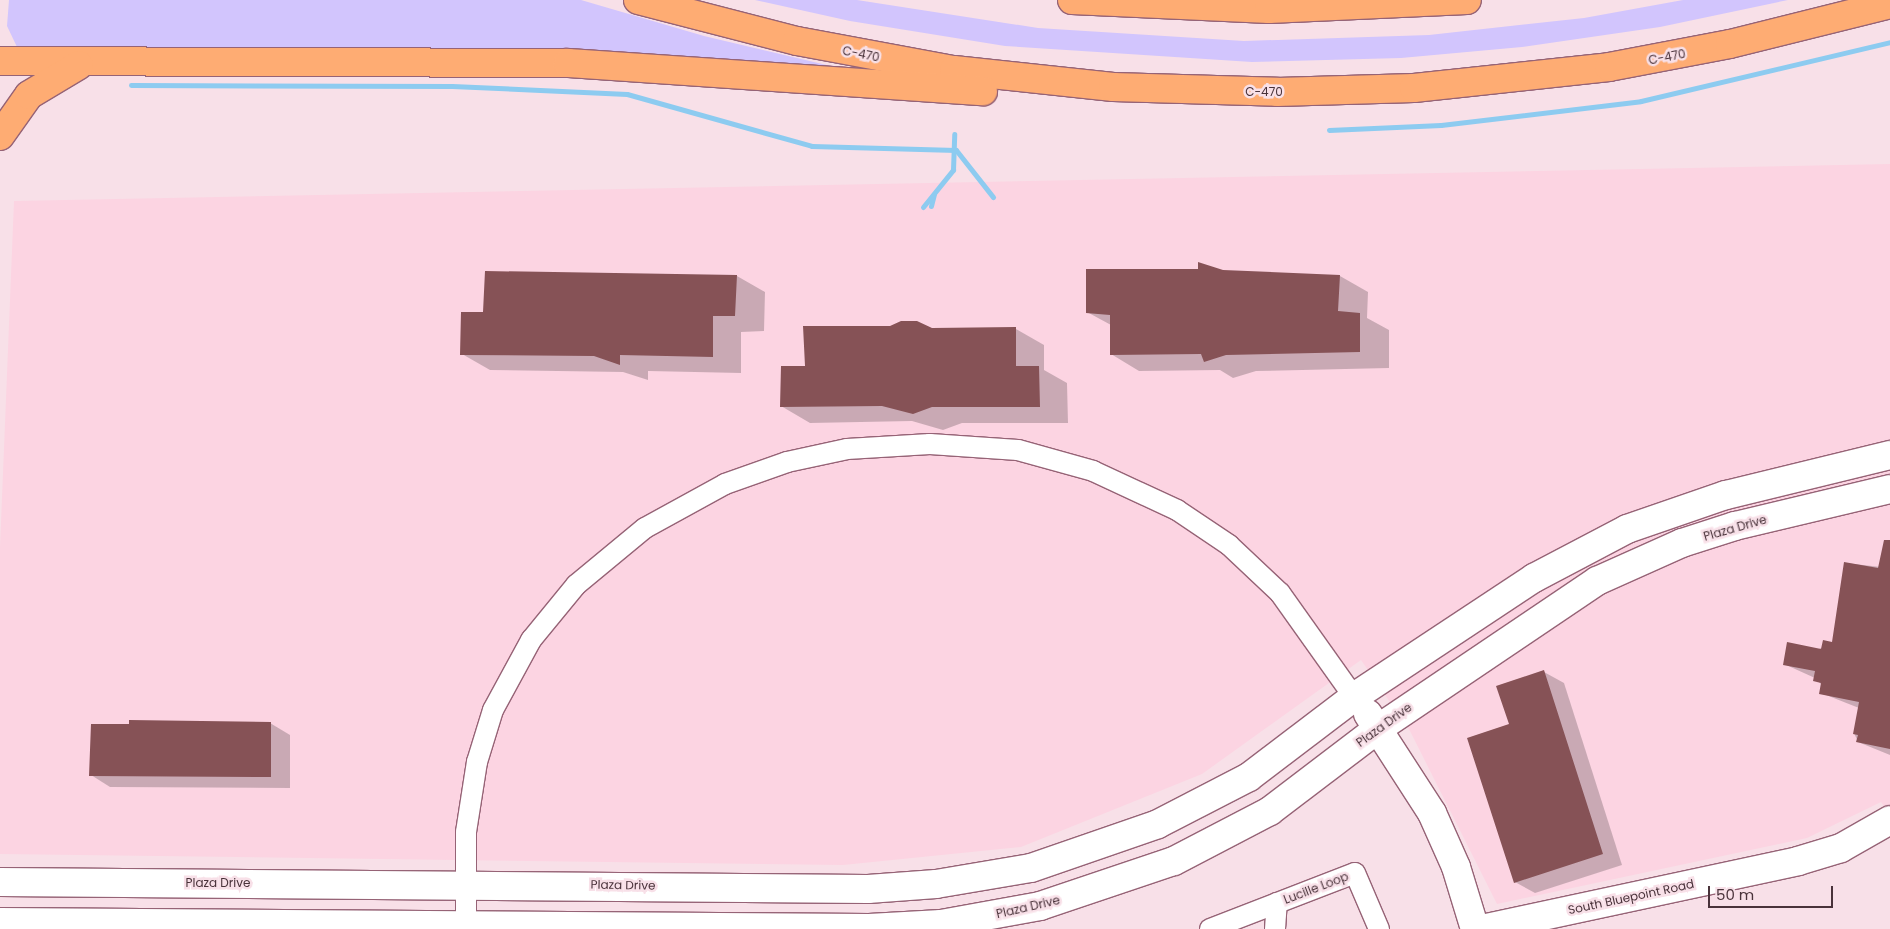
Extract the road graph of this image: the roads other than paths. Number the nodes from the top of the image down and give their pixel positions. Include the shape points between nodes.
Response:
1 (638, 0) edge
2 (1072, 0) edge
3 (1467, 0) edge
4 (1890, 4) edge
5 (0, 61) edge
6 (88, 62) junction
7 (1186, 91) junction
8 (0, 136) edge
9 (1890, 455) edge
10 (1890, 489) edge
11 (1354, 697) junction
12 (1378, 728) junction
13 (1886, 832) edge
14 (0, 882) edge
15 (466, 884) junction
16 (1277, 903) junction
17 (0, 922) edge
18 (466, 926) edge
19 (1210, 929) edge
20 (1275, 929) edge
21 (1379, 929) edge
22 (1475, 929) edge
23 (1482, 929) edge

1 - 7 highway, C-470 via 797,41 933,67
2 - 3 highway via 1278,9
4 - 7 highway, C-470 via 1712,48 1504,80 1372,90
5 - 6 highway
6 - 7 highway via 616,65 1127,102
6 - 8 highway via 34,90 14,111
9 - 11 street, Plaza Drive via 1726,495 1627,529 1534,578
10 - 12 street, Plaza Drive via 1735,526 1620,570 1551,608
11 - 12 street
11 - 15 street, Plaza Drive via 1249,777 1204,802 1109,843 1030,868 936,884 868,889
11 - 15 street via 1280,593 1230,545 1177,510 1093,471 1018,450 976,446 885,444 818,454 725,484 673,510 597,564 554,610 506,683 484,738 469,806
12 - 18 street, Plaza Drive via 1270,811 1222,838 1122,881 1040,906 941,924 869,928
12 - 22 street via 1440,830
13 - 23 street, South Bluepoint Road via 1798,861
14 - 15 street, Plaza Drive
15 - 18 street
16 - 19 street, Lucille Loop
16 - 20 street, Lucille Loop
16 - 21 street, Lucille Loop via 1355,873
17 - 18 street, Plaza Drive

